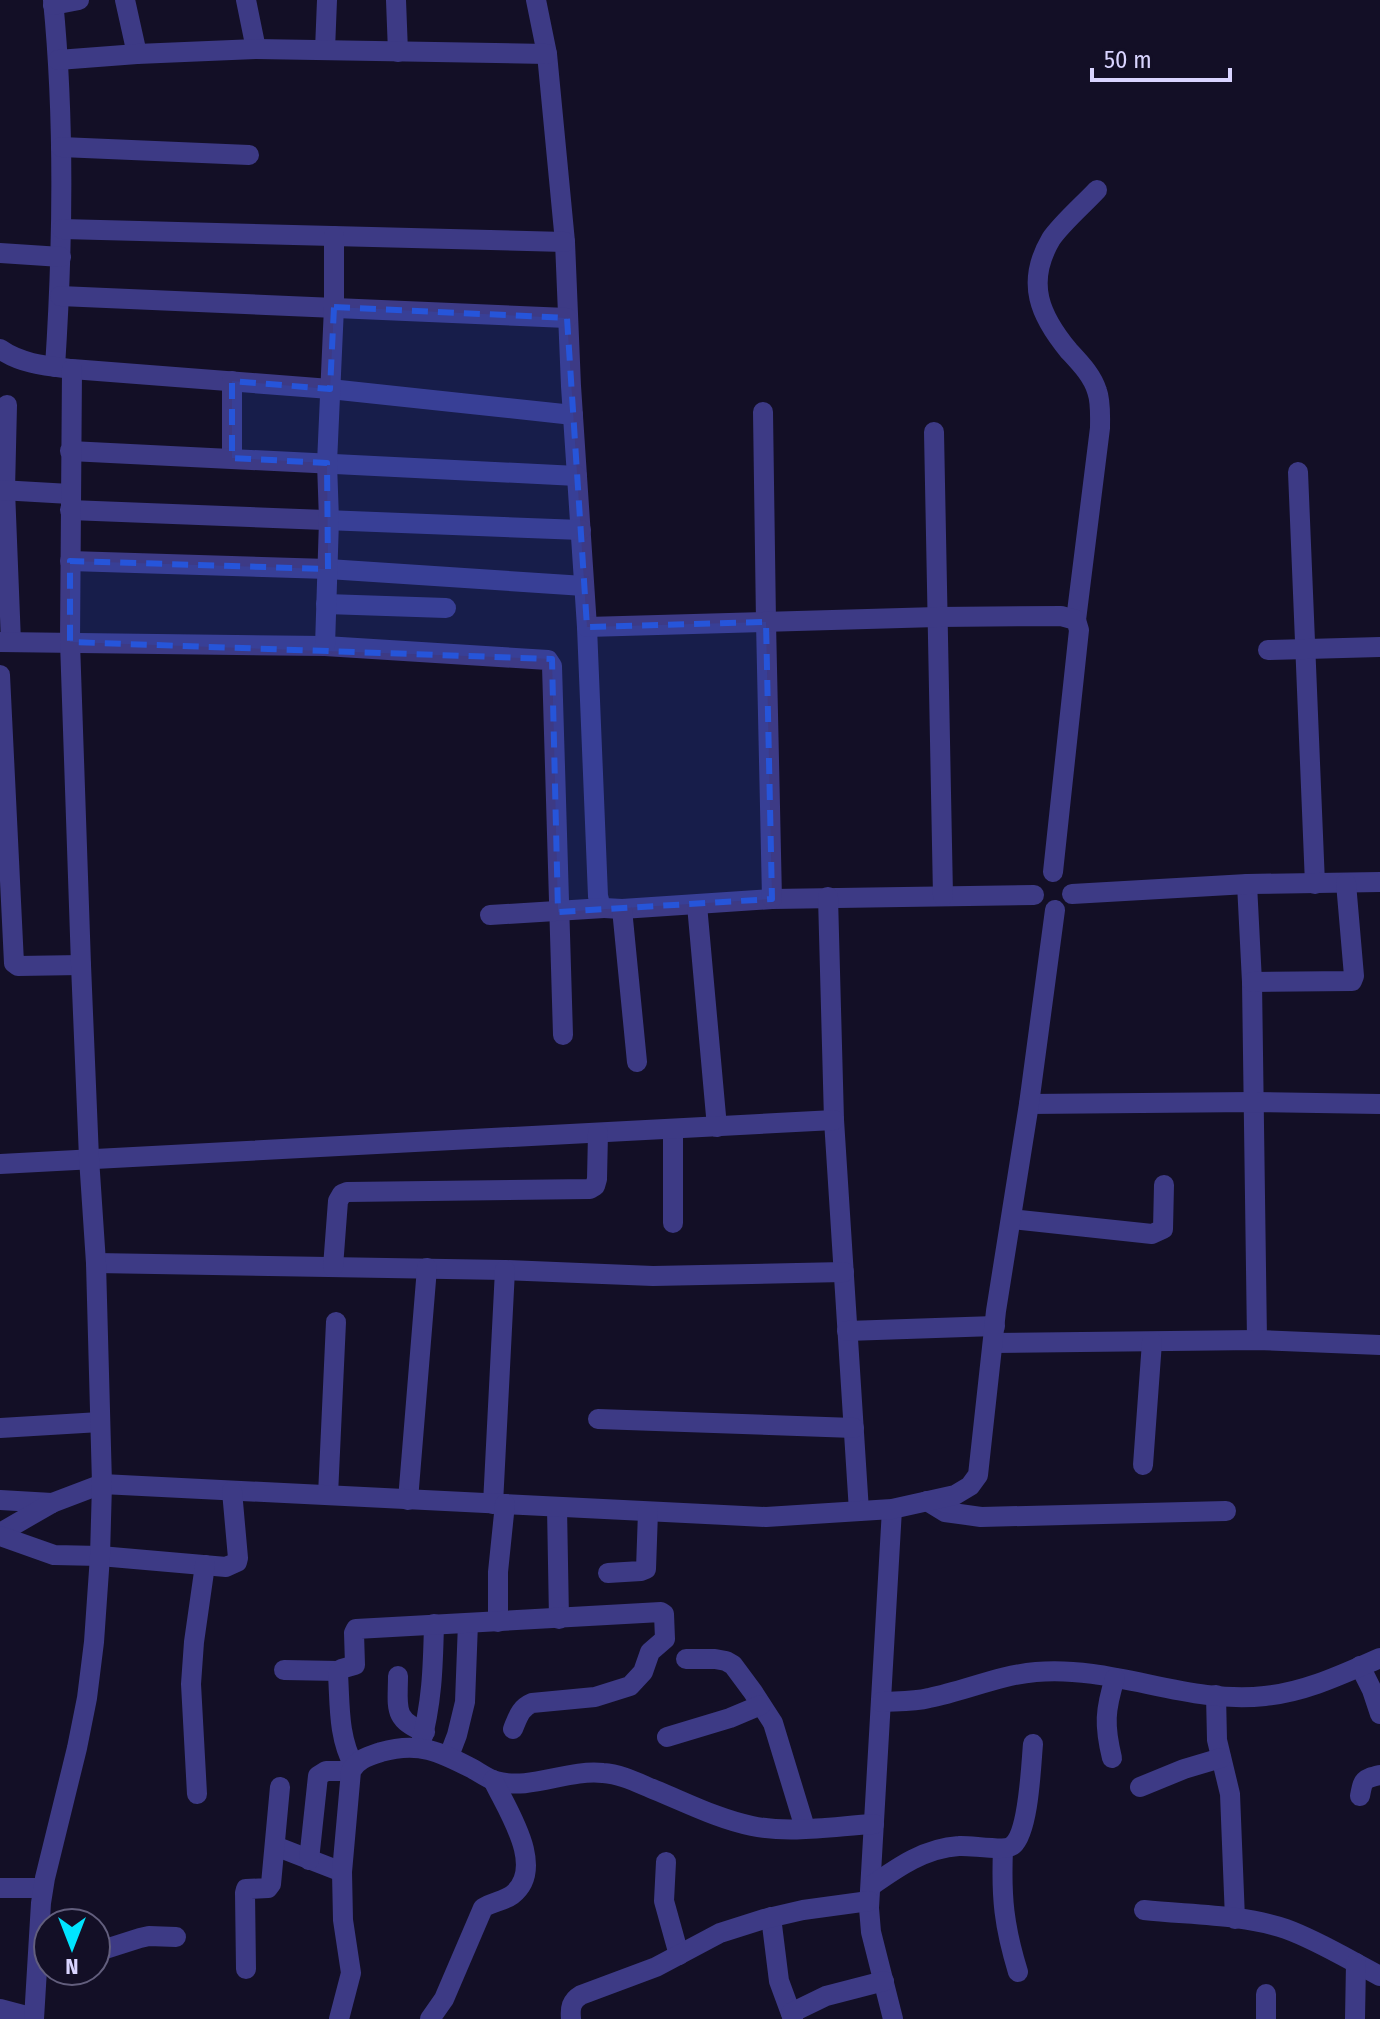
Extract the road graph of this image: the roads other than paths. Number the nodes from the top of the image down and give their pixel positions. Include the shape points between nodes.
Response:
1 (79, 0) edge
2 (125, 0) edge
3 (246, 0) edge
4 (327, 0) edge
5 (396, 0) edge
6 (536, 0) edge
7 (53, 2) edge
8 (256, 49) junction
9 (325, 50) junction
10 (398, 52) junction
11 (137, 54) junction
12 (547, 54) junction
13 (58, 60) junction
14 (61, 147) junction
15 (249, 155) dead end
16 (1097, 190) dead end
17 (62, 229) junction
18 (334, 236) junction
19 (565, 242) junction
20 (0, 253) edge
21 (61, 257) junction
22 (60, 296) junction
23 (334, 307) junction
24 (567, 318) junction
25 (0, 349) edge
26 (63, 368) junction
27 (232, 381) junction
28 (330, 389) junction
29 (7, 405) dead end
30 (763, 412) dead end
31 (573, 415) junction
32 (934, 432) dead end
33 (70, 451) junction
34 (232, 458) junction
35 (327, 463) junction
36 (1298, 472) dead end
37 (577, 476) junction
38 (3, 490) edge
39 (70, 502) junction
40 (329, 520) junction
41 (581, 530) junction
42 (70, 561) junction
43 (328, 569) junction
44 (584, 586) junction
45 (326, 604) junction
46 (446, 608) dead end
47 (937, 617) junction
48 (1076, 620) junction
49 (766, 622) junction
50 (587, 627) junction
51 (5, 642) edge
52 (70, 642) junction
53 (325, 646) junction
54 (1380, 647) edge
55 (1306, 649) junction
56 (1268, 650) dead end
57 (0, 675) edge
58 (1053, 872) junction
59 (1380, 882) edge
60 (1346, 883) junction
61 (1247, 884) junction
62 (1315, 884) junction
63 (1072, 894) junction
64 (1034, 895) junction
65 (943, 896) junction
66 (828, 897) junction
67 (772, 899) junction
68 (697, 905) junction
69 (613, 908) junction
70 (1055, 910) junction
71 (558, 912) junction
72 (490, 915) dead end
73 (81, 965) junction
74 (1252, 982) junction
75 (563, 1035) dead end
76 (637, 1062) dead end
77 (1254, 1102) junction
78 (1029, 1104) junction
79 (1380, 1104) edge
80 (834, 1120) junction
81 (717, 1127) junction
82 (673, 1129) junction
83 (598, 1133) junction
84 (89, 1158) junction
85 (0, 1164) edge
86 (1164, 1185) dead end
87 (1011, 1219) junction
88 (673, 1223) dead end
89 (96, 1263) junction
90 (333, 1267) junction
91 (427, 1268) junction
92 (505, 1270) junction
93 (844, 1272) junction
94 (336, 1322) dead end
95 (847, 1331) junction
96 (994, 1335) junction
97 (1257, 1340) junction
98 (1152, 1342) junction
99 (1380, 1345) edge
100 (598, 1419) dead end
101 (100, 1422) junction
102 (0, 1428) edge
103 (854, 1428) junction
104 (1143, 1465) dead end
105 (102, 1484) junction
106 (232, 1491) junction
107 (328, 1495) junction
108 (0, 1500) edge
109 (408, 1500) junction
110 (927, 1501) junction
111 (52, 1503) junction
112 (499, 1504) junction
113 (557, 1507) junction
114 (892, 1509) junction
115 (859, 1511) junction
116 (1226, 1511) dead end
117 (648, 1512) junction
118 (0, 1534) edge
119 (100, 1556) junction
120 (205, 1565) junction
121 (608, 1573) dead end
122 (559, 1619) junction
123 (498, 1622) junction
124 (468, 1623) junction
125 (434, 1624) junction
126 (1380, 1658) edge
127 (686, 1659) dead end
128 (1360, 1666) junction
129 (284, 1670) dead end
130 (339, 1671) junction
131 (398, 1676) dead end
132 (1115, 1678) junction
133 (1216, 1695) junction
134 (881, 1702) junction
135 (761, 1705) junction
136 (1380, 1714) edge
137 (513, 1729) dead end
138 (667, 1737) dead end
139 (422, 1740) junction
140 (1033, 1744) dead end
141 (449, 1756) junction
142 (1112, 1758) dead end
143 (1221, 1758) junction
144 (353, 1768) junction
145 (1380, 1775) edge
146 (493, 1780) junction
147 (280, 1787) dead end
148 (1140, 1787) dead end
149 (197, 1794) dead end
150 (1360, 1796) dead end
151 (874, 1824) junction
152 (805, 1828) junction
153 (275, 1846) junction
154 (1003, 1849) junction
155 (309, 1860) junction
156 (666, 1862) dead end
157 (342, 1872) junction
158 (0, 1888) edge
159 (43, 1888) junction
160 (870, 1894) junction
161 (43, 1907) edge
162 (1144, 1910) dead end
163 (771, 1917) junction
164 (1235, 1919) junction
165 (176, 1937) dead end
166 (112, 1947) edge
167 (679, 1955) junction
168 (1356, 1963) junction
169 (246, 1969) dead end
170 (1018, 1972) dead end
171 (1380, 1976) edge
172 (884, 1981) junction
173 (39, 1987) edge
174 (1266, 1994) dead end
175 (0, 2009) edge
176 (792, 2016) edge
177 (34, 2019) edge
178 (339, 2019) edge
179 (430, 2019) edge
180 (571, 2019) edge
181 (893, 2019) edge
182 (1266, 2019) edge
183 (1355, 2019) edge

1 - 7 street
2 - 11 street
3 - 8 street
4 - 9 street
5 - 10 street
6 - 12 street
7 - 13 street
8 - 9 street
8 - 11 street
9 - 10 street
10 - 12 street
11 - 13 street
12 - 19 street
13 - 14 street
14 - 15 street
14 - 17 street
16 - 48 street via 1052,238 1038,279 1045,318 1098,392 1100,428
17 - 18 street
17 - 21 street
18 - 19 street
18 - 23 street
19 - 24 street
20 - 21 street
21 - 22 street
22 - 23 street
22 - 26 street
23 - 24 street
23 - 28 street
24 - 31 street
25 - 26 street via 20,360
26 - 27 street
26 - 33 street
27 - 28 street
27 - 34 street
28 - 31 street
28 - 35 street
29 - 38 street
30 - 49 street
31 - 37 street
32 - 47 street
33 - 34 street
33 - 39 street
34 - 35 street
35 - 37 street
35 - 40 street
36 - 55 street
37 - 41 street
38 - 39 street
38 - 51 street
39 - 40 street
39 - 42 street
40 - 41 street
40 - 43 street
41 - 44 street
42 - 43 street
42 - 52 street
43 - 44 street
43 - 45 street
44 - 50 street
45 - 46 street
45 - 53 street
47 - 48 street
47 - 49 street
47 - 65 street
48 - 58 street
49 - 50 street
49 - 67 street
50 - 69 street via 598,896 600,904
51 - 52 street
52 - 53 street
52 - 73 street
53 - 71 street via 548,660
54 - 55 street
55 - 56 street
55 - 62 street
57 - 73 street via 14,963
58 - 63 street via 1065,876
58 - 64 street via 1036,882
59 - 60 street
60 - 62 street
60 - 74 street via 1352,981
61 - 62 street
61 - 63 street
61 - 74 street
63 - 70 street
64 - 65 street
64 - 70 street via 1044,909
65 - 66 street
66 - 67 street
66 - 80 street
67 - 68 street
68 - 69 street
68 - 81 street
69 - 71 street
69 - 76 street
70 - 78 street
71 - 72 street
71 - 75 street
73 - 84 street
74 - 77 street
77 - 78 street
77 - 79 street
77 - 97 street
78 - 87 street
80 - 81 street
80 - 93 street
81 - 82 street
82 - 83 street
82 - 88 street
83 - 84 street
83 - 90 street via 597,1179 590,1189 342,1194
84 - 85 street
84 - 89 street
86 - 87 street via 1163,1229 1152,1234
87 - 96 street
89 - 90 street
89 - 101 street
90 - 91 street
91 - 92 street
91 - 109 street
92 - 93 street via 653,1276
92 - 112 street
93 - 95 street
94 - 107 street
95 - 96 street
95 - 103 street
96 - 98 street
96 - 110 street via 978,1475 955,1495
97 - 98 street
97 - 99 street
98 - 104 street
100 - 103 street
101 - 102 street
101 - 105 street
103 - 115 street
105 - 106 street
105 - 111 street
105 - 119 street
106 - 107 street
106 - 120 street via 237,1562
107 - 109 street
108 - 111 street
109 - 112 street
110 - 114 street
110 - 116 street via 945,1512 981,1517
111 - 118 street
112 - 113 street
112 - 123 street
113 - 117 street
113 - 122 street
114 - 115 street
114 - 134 street
115 - 117 street via 766,1517
117 - 121 street via 646,1569
118 - 119 street via 54,1555
119 - 120 street
119 - 159 street via 87,1698
120 - 149 street via 191,1684
122 - 123 street
122 - 137 street via 661,1612 666,1635 630,1686 595,1697 532,1703 519,1713
123 - 124 street
124 - 125 street
124 - 141 street via 465,1702
125 - 130 street via 356,1629 355,1665
125 - 139 street via 432,1692
126 - 128 street
127 - 135 street via 733,1665
128 - 133 street via 1276,1694
128 - 136 street
129 - 130 street
130 - 144 street via 342,1737
131 - 139 street via 399,1711
132 - 133 street
132 - 134 street via 1036,1671 932,1698
132 - 142 street via 1106,1717
133 - 143 street
134 - 151 street
135 - 138 street
135 - 152 street via 773,1723
139 - 141 street
139 - 144 street via 365,1757
140 - 154 street via 1025,1818 1016,1843
141 - 146 street
143 - 148 street
143 - 164 street via 1230,1794
144 - 155 street via 318,1776
144 - 157 street
145 - 150 street via 1364,1781
146 - 152 street via 528,1783 580,1772 604,1773 753,1826
146 - 179 street via 522,1840 525,1876 514,1894 483,1908 444,1999
147 - 153 street
151 - 152 street
151 - 160 street
153 - 155 street
153 - 169 street via 271,1886 245,1893
154 - 160 street via 957,1846 930,1851 904,1863
154 - 170 street via 1003,1911
155 - 157 street
156 - 167 street via 664,1901
157 - 178 street via 351,1973
158 - 159 street
159 - 161 street
160 - 163 street
160 - 172 street via 871,1932
162 - 164 street
163 - 167 street via 720,1933
163 - 176 street via 777,1972
164 - 168 street via 1283,1928
165 - 166 street via 149,1936
167 - 180 street via 574,1999
168 - 171 street
168 - 183 street
172 - 176 street via 826,1996
172 - 181 street
173 - 177 street
174 - 182 street
175 - 177 street

